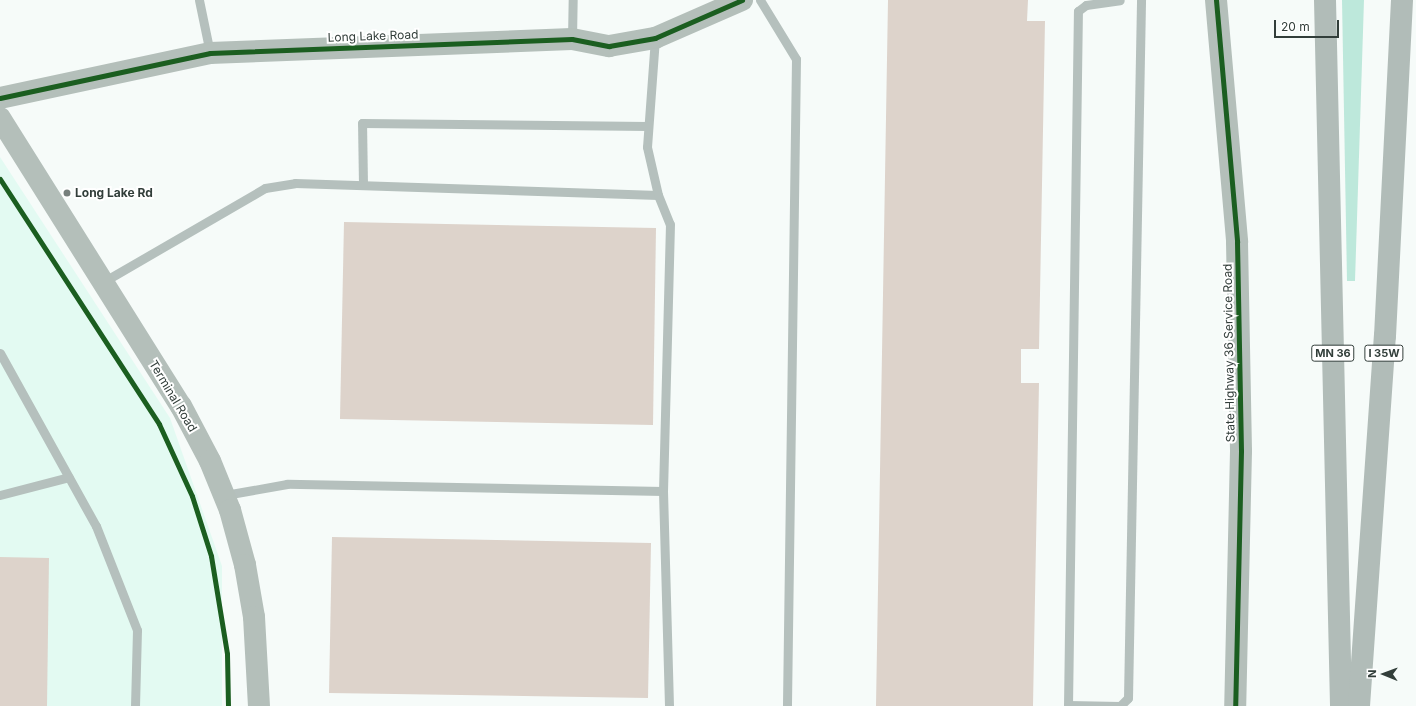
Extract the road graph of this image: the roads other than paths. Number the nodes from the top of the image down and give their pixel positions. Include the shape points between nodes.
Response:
1 (199, 0) edge
2 (573, 0) edge
3 (742, 0) edge
4 (760, 0) edge
5 (1120, 0) edge
6 (1141, 0) edge
7 (1216, 0) edge
8 (1325, 0) edge
9 (1402, 0) edge
10 (655, 38) junction
11 (572, 39) junction
12 (210, 54) junction
13 (0, 98) edge
14 (0, 118) edge
15 (648, 126) junction
16 (362, 185) junction
17 (658, 196) junction
18 (104, 282) junction
19 (0, 353) edge
20 (69, 477) junction
21 (663, 491) junction
22 (0, 495) edge
23 (225, 496) junction
24 (1068, 705) edge
25 (135, 706) edge
26 (259, 706) edge
27 (669, 706) edge
28 (788, 706) edge
29 (1236, 706) edge
30 (1340, 706) edge
31 (1359, 706) edge

1 - 12 lane
2 - 11 lane
3 - 10 street, Long Lake Road
4 - 28 lane via 796,59
5 - 24 lane via 1086,5 1078,11
6 - 24 lane via 1128,698 1120,706
7 - 29 street, State Highway 36 Service Road via 1236,242 1242,451
8 - 30 highway, MN 36
9 - 31 highway, I 35W via 1385,336
10 - 11 street, Long Lake Road via 609,46
10 - 15 lane
11 - 12 street, Long Lake Road
12 - 13 street, Long Lake Road
14 - 18 street, Terminal Road
15 - 16 lane via 362,123
15 - 17 lane via 647,147
16 - 17 lane
16 - 18 lane via 295,183 265,188
17 - 21 lane via 670,224
18 - 23 street, Terminal Road via 181,406
19 - 20 lane
20 - 22 lane
20 - 25 lane via 96,526 136,630
21 - 23 lane via 287,484
21 - 27 lane
23 - 26 street, Terminal Road via 254,617

